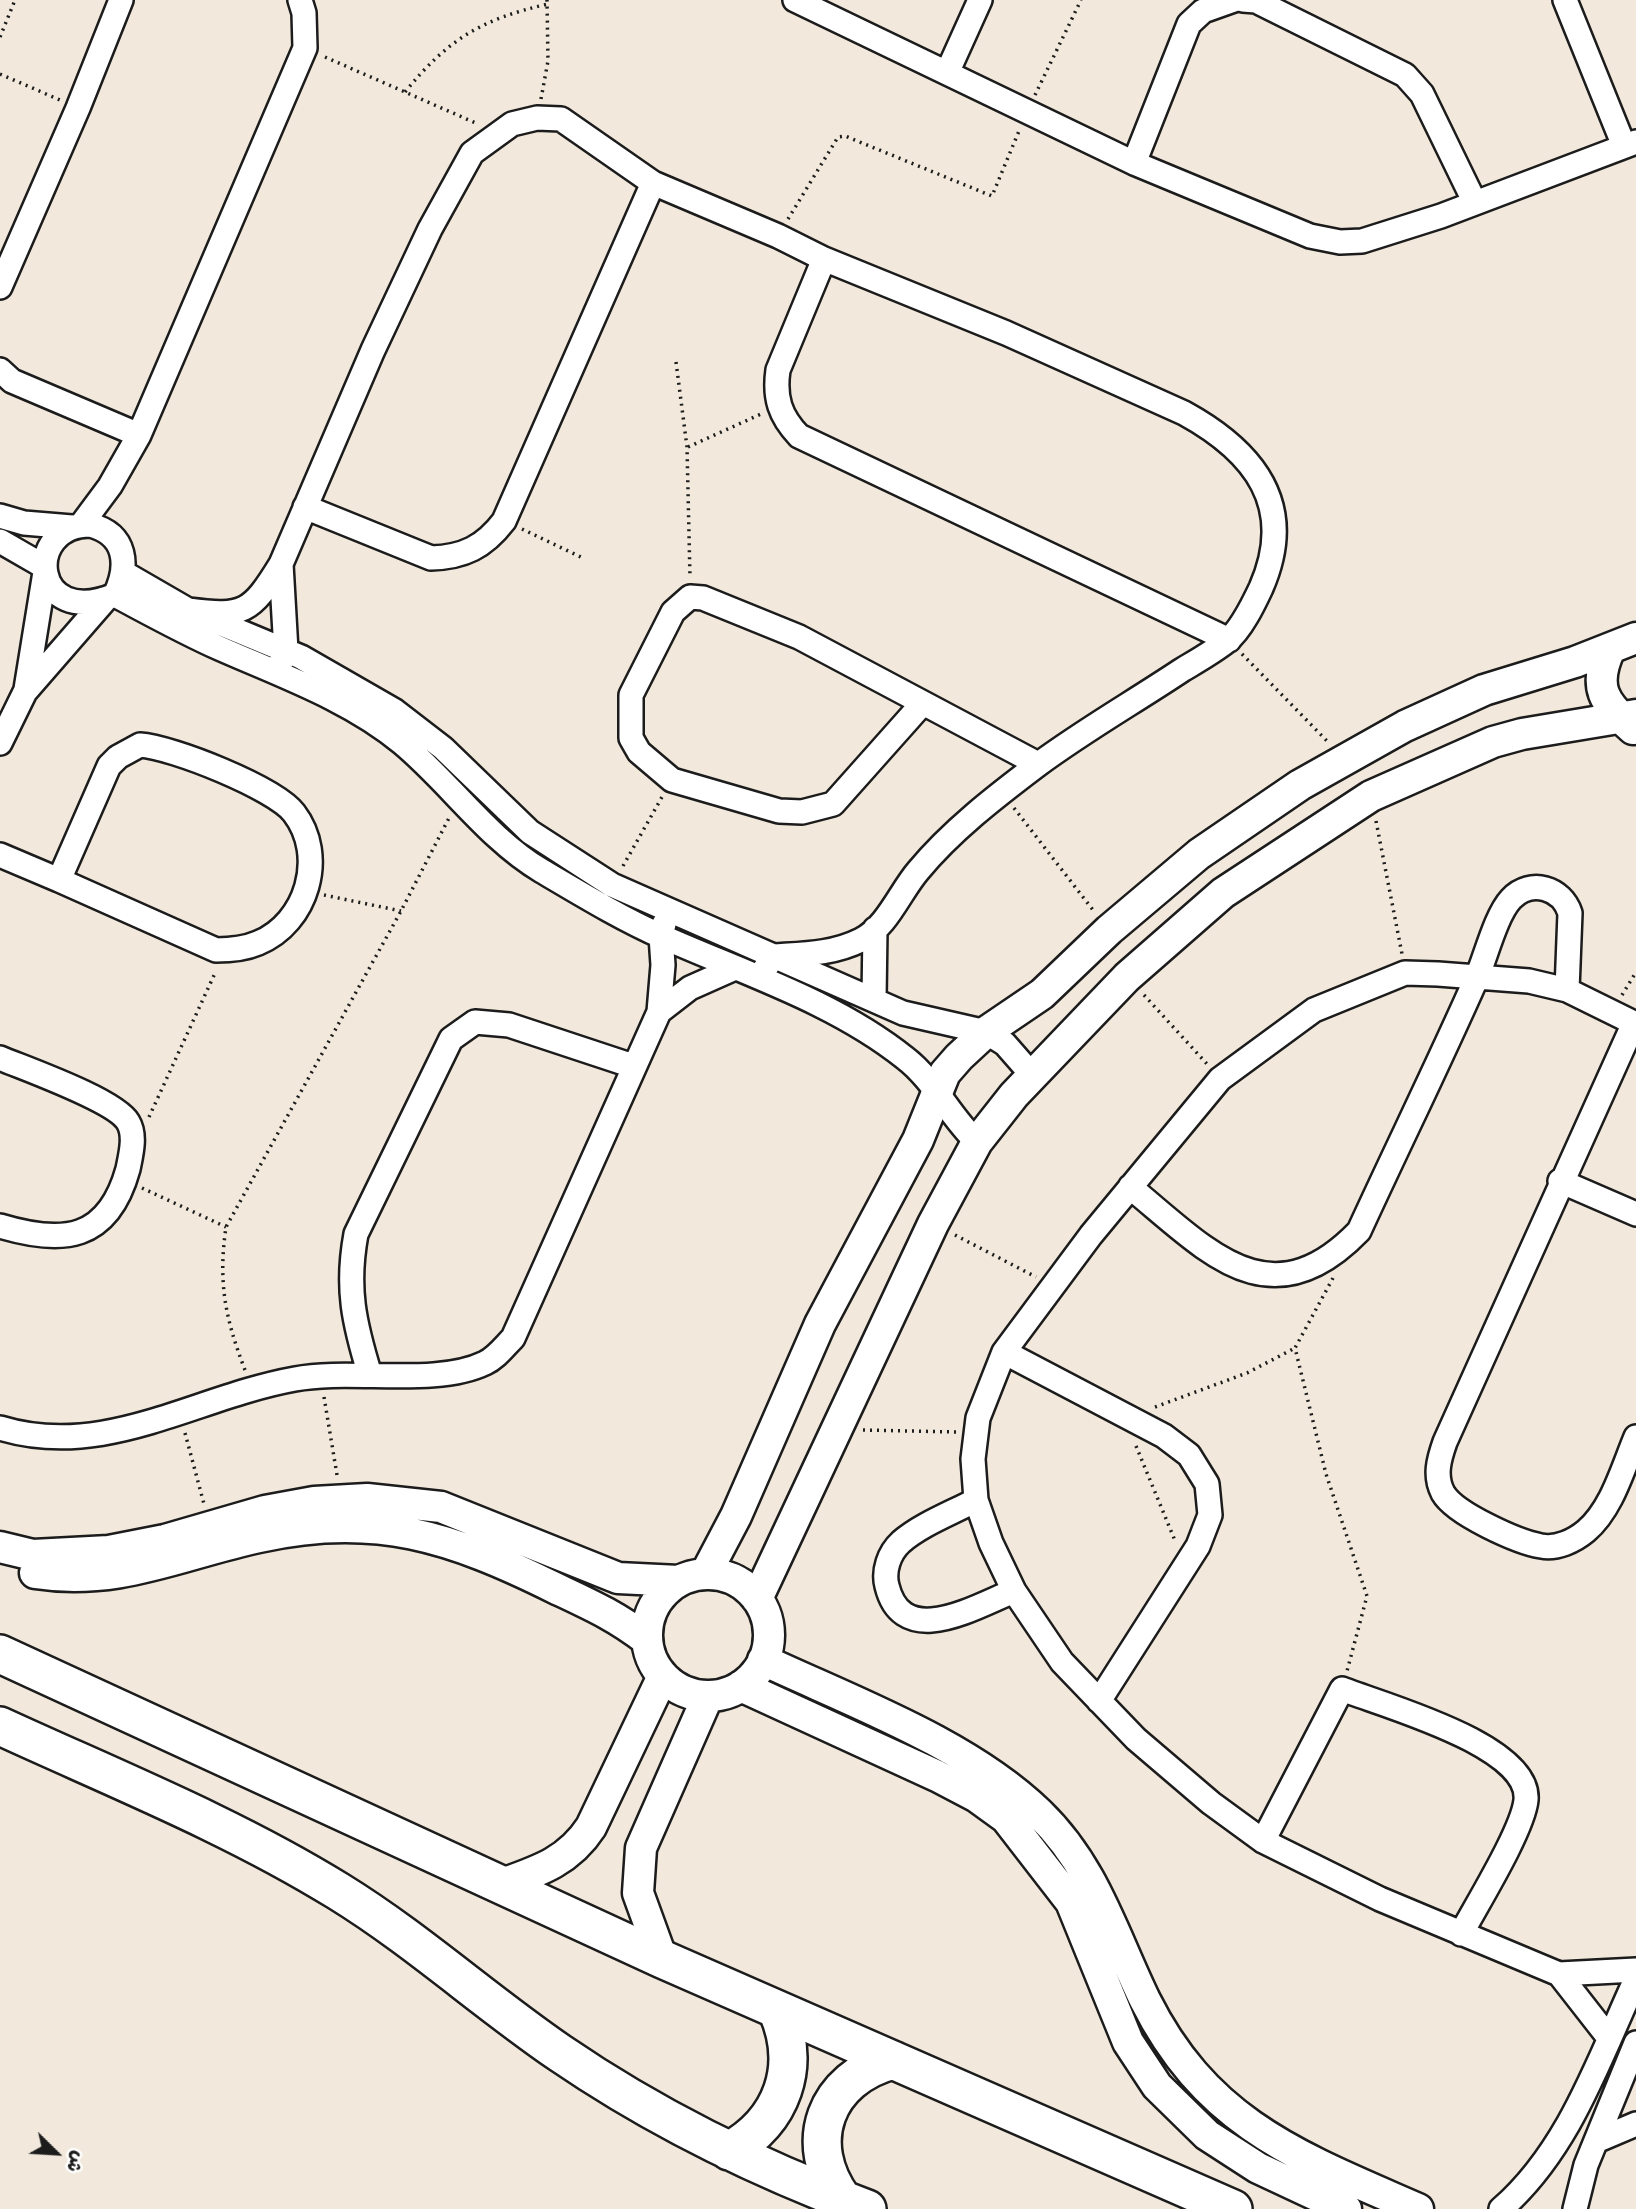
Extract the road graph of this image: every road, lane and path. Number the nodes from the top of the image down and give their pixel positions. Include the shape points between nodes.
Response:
1 (15, 0) edge
2 (121, 0) edge
3 (300, 0) edge
4 (795, 0) edge
5 (980, 0) edge
6 (1081, 0) edge
7 (1234, 0) edge
8 (1243, 0) edge
9 (1565, 0) edge
10 (548, 2) edge
11 (0, 37) edge
12 (305, 48) junction
13 (947, 73) junction
14 (0, 74) edge
15 (405, 92) junction
16 (78, 108) junction
17 (1026, 113) junction
18 (537, 118) junction
19 (496, 132) junction
20 (1630, 144) edge
21 (1134, 163) junction
22 (653, 183) junction
23 (1475, 203) junction
24 (778, 236) junction
25 (824, 259) junction
26 (0, 287) edge
27 (676, 362) dead end
28 (0, 370) edge
29 (778, 406) junction
30 (139, 435) junction
31 (687, 447) junction
32 (110, 486) junction
33 (305, 507) junction
34 (0, 516) edge
35 (504, 521) junction
36 (76, 526) junction
37 (108, 532) junction
38 (0, 541) edge
39 (585, 559) dead end
40 (281, 564) junction
41 (45, 569) junction
42 (124, 573) junction
43 (110, 597) junction
44 (690, 597) junction
45 (188, 610) junction
46 (1229, 640) junction
47 (1623, 643) edge
48 (281, 661) junction
49 (25, 692) junction
50 (922, 704) junction
51 (1631, 721) edge
52 (0, 743) edge
53 (1344, 759) junction
54 (1038, 764) junction
55 (672, 780) junction
56 (1003, 793) junction
57 (1371, 796) junction
58 (459, 798) junction
59 (0, 855) edge
60 (58, 880) junction
61 (612, 885) junction
62 (305, 891) junction
63 (668, 909) junction
64 (401, 911) junction
65 (875, 929) junction
66 (1108, 930) junction
67 (661, 936) junction
68 (225, 950) junction
69 (774, 956) junction
70 (735, 968) junction
71 (1636, 972) edge
72 (1405, 973) junction
73 (1477, 976) junction
74 (759, 977) junction
75 (1126, 977) junction
76 (1567, 990) junction
77 (874, 1000) junction
78 (659, 1012) junction
79 (1612, 1012) junction
80 (903, 1013) junction
81 (1635, 1024) edge
82 (986, 1032) junction
83 (885, 1044) junction
84 (0, 1058) edge
85 (633, 1066) junction
86 (1032, 1076) junction
87 (1220, 1079) junction
88 (935, 1093) junction
89 (147, 1123) dead end
90 (977, 1142) junction
91 (125, 1180) junction
92 (1560, 1181) junction
93 (1130, 1187) junction
94 (1636, 1214) edge
95 (933, 1224) junction
96 (0, 1226) edge
97 (226, 1227) junction
98 (1334, 1278) dead end
99 (1053, 1286) junction
100 (1295, 1348) junction
101 (1004, 1352) junction
102 (320, 1374) junction
103 (370, 1374) junction
104 (252, 1389) junction
105 (181, 1414) junction
106 (1125, 1418) junction
107 (0, 1428) edge
108 (834, 1430) junction
109 (976, 1432) junction
110 (1636, 1437) edge
111 (341, 1499) junction
112 (976, 1500) junction
113 (209, 1525) junction
114 (0, 1547) edge
115 (0, 1567) edge
116 (1186, 1567) junction
117 (692, 1577) junction
118 (1014, 1591) junction
119 (757, 1599) junction
120 (648, 1640) junction
121 (0, 1654) edge
122 (763, 1660) junction
123 (663, 1676) junction
124 (741, 1686) junction
125 (1342, 1689) junction
126 (708, 1696) junction
127 (1099, 1701) junction
128 (0, 1726) edge
129 (1263, 1841) junction
130 (502, 1884) junction
131 (1461, 1934) junction
132 (662, 1959) junction
133 (1636, 1970) edge
134 (1559, 1974) junction
135 (1636, 1979) edge
136 (777, 2010) junction
137 (1636, 2043) edge
138 (1604, 2047) junction
139 (893, 2060) junction
140 (1626, 2068) junction
141 (1636, 2124) edge
142 (1596, 2141) junction
143 (729, 2151) junction
144 (855, 2205) edge
145 (1233, 2209) edge
146 (1346, 2209) edge
147 (1418, 2209) edge
148 (1501, 2209) edge
149 (1575, 2209) edge

1 - 11 path
2 - 16 street
3 - 12 street
4 - 13 street
5 - 13 street
6 - 17 path
7 - 21 street via 1202,11 1189,24
8 - 23 street via 1256,1 1405,75 1422,94
9 - 20 street
10 - 15 path via 506,13 467,32 432,58
10 - 18 path via 548,61
12 - 15 path
12 - 30 street
13 - 17 street
14 - 16 path
15 - 19 path
16 - 26 street
17 - 21 street
17 - 24 path via 992,195 838,137
18 - 19 street
18 - 22 street via 561,119
19 - 33 street via 472,153 430,229
20 - 23 street
21 - 23 street via 1310,236 1340,242 1362,241
22 - 24 street
22 - 35 street
24 - 25 street
25 - 29 street via 778,370
25 - 46 street via 1006,333 1184,413 1241,452 1269,494 1272,564
27 - 31 path
28 - 30 street via 12,381
29 - 31 path
29 - 46 street via 786,423 814,445
30 - 32 street
31 - 44 path
32 - 36 street
32 - 37 street
33 - 35 street via 431,558 453,558 473,551
33 - 40 street
34 - 36 street via 34,525
35 - 39 path
36 - 37 street
36 - 41 street via 62,532 49,547
37 - 42 street via 121,547
38 - 41 street
40 - 45 street via 262,596 241,610 227,615
40 - 48 street
41 - 43 street via 55,592 74,603 85,605
41 - 49 street
42 - 43 street
42 - 45 street
43 - 48 street via 218,647
43 - 49 street
44 - 50 street via 715,601 799,638
44 - 55 street via 665,624 631,695 631,738 639,752
45 - 48 street
46 - 53 path
46 - 54 street
47 - 51 street via 1602,666 1601,685 1607,704
47 - 53 street via 1485,690
48 - 58 street via 329,698 401,741
48 - 61 street via 395,711 443,748 530,832
49 - 52 street
50 - 54 street
50 - 55 street via 833,804 802,812 779,811
51 - 57 street via 1522,734 1493,742
53 - 66 street via 1199,854
54 - 56 street
55 - 61 path
56 - 65 street via 919,870
56 - 66 path
57 - 72 path
57 - 75 street via 1223,893
58 - 64 path
58 - 67 street via 540,870
59 - 60 street
60 - 62 street via 109,766 140,745 171,750 281,798 305,834 310,855
60 - 68 street
61 - 63 street
62 - 64 path
62 - 68 street via 293,917 277,932 258,943
63 - 67 street
63 - 69 street
64 - 97 path
65 - 69 street via 863,939 823,953
65 - 77 street
66 - 82 street via 1042,994
67 - 70 street
67 - 78 street
68 - 89 path
69 - 74 street
69 - 77 street
70 - 74 street
70 - 78 street via 691,988
71 - 79 path
72 - 73 street
72 - 87 street via 1314,1010
73 - 76 street
73 - 76 street via 1510,900 1537,886 1559,895 1570,913
73 - 93 street via 1359,1231 1337,1253 1279,1275 1249,1272 1220,1260
74 - 83 street
75 - 86 street
75 - 87 path
76 - 79 street
77 - 80 street
78 - 85 street
79 - 81 street
80 - 82 street
80 - 83 street
81 - 92 street
82 - 86 street via 1005,1044
82 - 88 street via 945,1073
83 - 88 street via 907,1059
84 - 91 street via 95,1098 128,1121 133,1143
85 - 103 street via 513,1338 485,1363 462,1370
85 - 103 street via 509,1025 475,1022 451,1039 356,1234 350,1297
86 - 90 street
87 - 93 street
88 - 90 street
88 - 117 street via 918,1140 820,1324 736,1517
90 - 95 street
91 - 96 street via 103,1220 83,1231 38,1238
91 - 97 path
92 - 94 street
92 - 110 street via 1445,1442 1437,1477 1453,1507 1468,1517 1540,1546 1555,1547 1596,1521
93 - 99 street
95 - 99 path
95 - 108 street
97 - 104 path via 223,1300
98 - 100 path
99 - 101 street
100 - 106 path via 1247,1373
100 - 125 path via 1326,1474 1367,1596
101 - 106 street
101 - 109 street
102 - 103 street
102 - 104 street
102 - 111 path
104 - 105 street
105 - 107 street via 96,1436 26,1436
105 - 113 path
106 - 116 path
106 - 116 street via 1177,1444 1207,1484 1210,1515
108 - 109 path
108 - 119 street
109 - 112 street
111 - 113 street
111 - 117 street via 441,1507 600,1573 635,1581
112 - 118 street
112 - 118 street via 900,1543 886,1569 891,1597 911,1618 940,1621
113 - 114 street via 165,1540 97,1553 33,1555
115 - 120 street via 41,1574 113,1574 317,1526 391,1529 443,1539 537,1579 616,1616
116 - 127 street
117 - 119 street via 735,1580
117 - 120 street via 658,1600
118 - 127 street via 1062,1662
119 - 122 street via 769,1628
120 - 123 street
121 - 130 main road
122 - 124 street
122 - 147 street via 937,1742 1009,1786 1040,1814 1093,1883 1145,2000 1174,2050 1223,2106 1282,2148
123 - 126 street via 688,1692
123 - 130 street via 592,1827 579,1845 563,1859
124 - 126 street
124 - 146 street via 937,1776 1006,1818 1071,1902 1128,2042 1157,2085 1207,2135 1258,2168
125 - 129 street
125 - 131 street via 1474,1740 1516,1773 1525,1789 1526,1801 1509,1844
126 - 132 street via 640,1848 638,1893
127 - 129 street via 1136,1739
128 - 143 main road via 290,1863 385,1922 563,2055
129 - 131 street
130 - 132 main road
131 - 134 street
132 - 136 main road
133 - 134 street
134 - 138 street
135 - 138 street
136 - 139 main road
136 - 143 main road via 787,2038 786,2083 765,2124
137 - 140 street
138 - 140 street
138 - 148 street via 1555,2149 1531,2182
139 - 144 main road via 849,2081 827,2115 822,2156 833,2187
139 - 145 main road
140 - 142 street
141 - 142 street
142 - 149 street
143 - 144 main road

